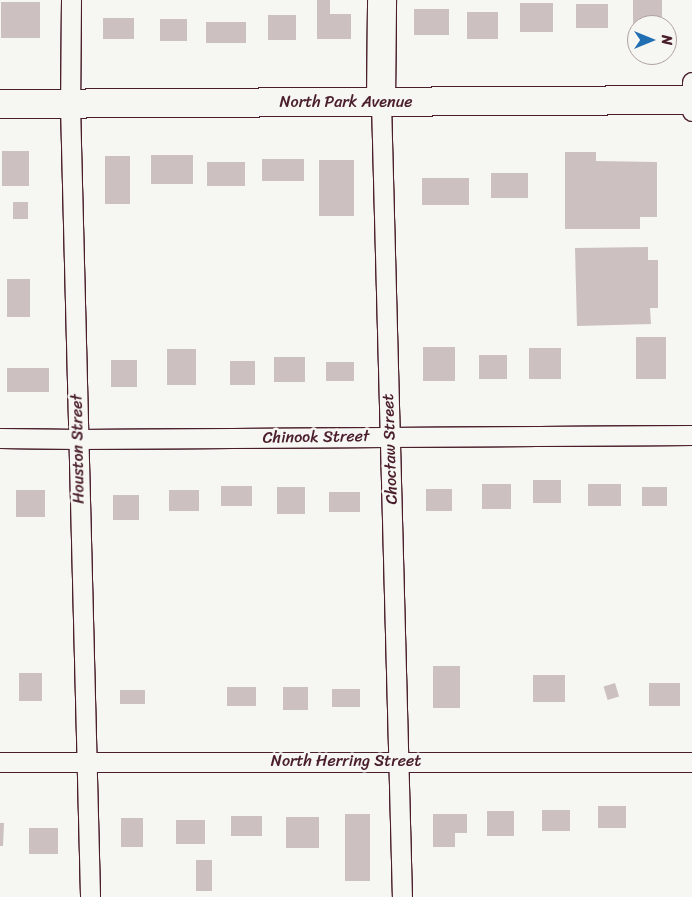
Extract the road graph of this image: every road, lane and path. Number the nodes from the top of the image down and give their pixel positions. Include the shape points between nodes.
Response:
1 (71, 0) edge
2 (382, 0) edge
3 (692, 82) edge
4 (692, 100) edge
5 (381, 102) junction
6 (0, 104) edge
7 (70, 105) junction
8 (692, 112) edge
9 (692, 435) edge
10 (390, 436) junction
11 (0, 438) edge
12 (78, 439) junction
13 (398, 760) junction
14 (0, 762) edge
15 (692, 762) edge
16 (86, 763) junction
17 (90, 897) edge
18 (402, 897) edge

1 - 7 street, Houston Street
2 - 5 street, Choctaw Street
3 - 4 street
4 - 5 street, North Park Avenue
4 - 8 street
5 - 7 street, North Park Avenue
5 - 10 street, Choctaw Street
6 - 7 street, North Park Avenue
7 - 12 street, Houston Street
9 - 10 street, Chinook Street
10 - 12 street, Chinook Street
10 - 13 street, Choctaw Street
11 - 12 street, Chinook Street
12 - 16 street, Houston Street
13 - 15 street, North Herring Street
13 - 16 street, North Herring Street
13 - 18 street, Choctaw Street
14 - 16 street, North Herring Street
16 - 17 street, Houston Street

